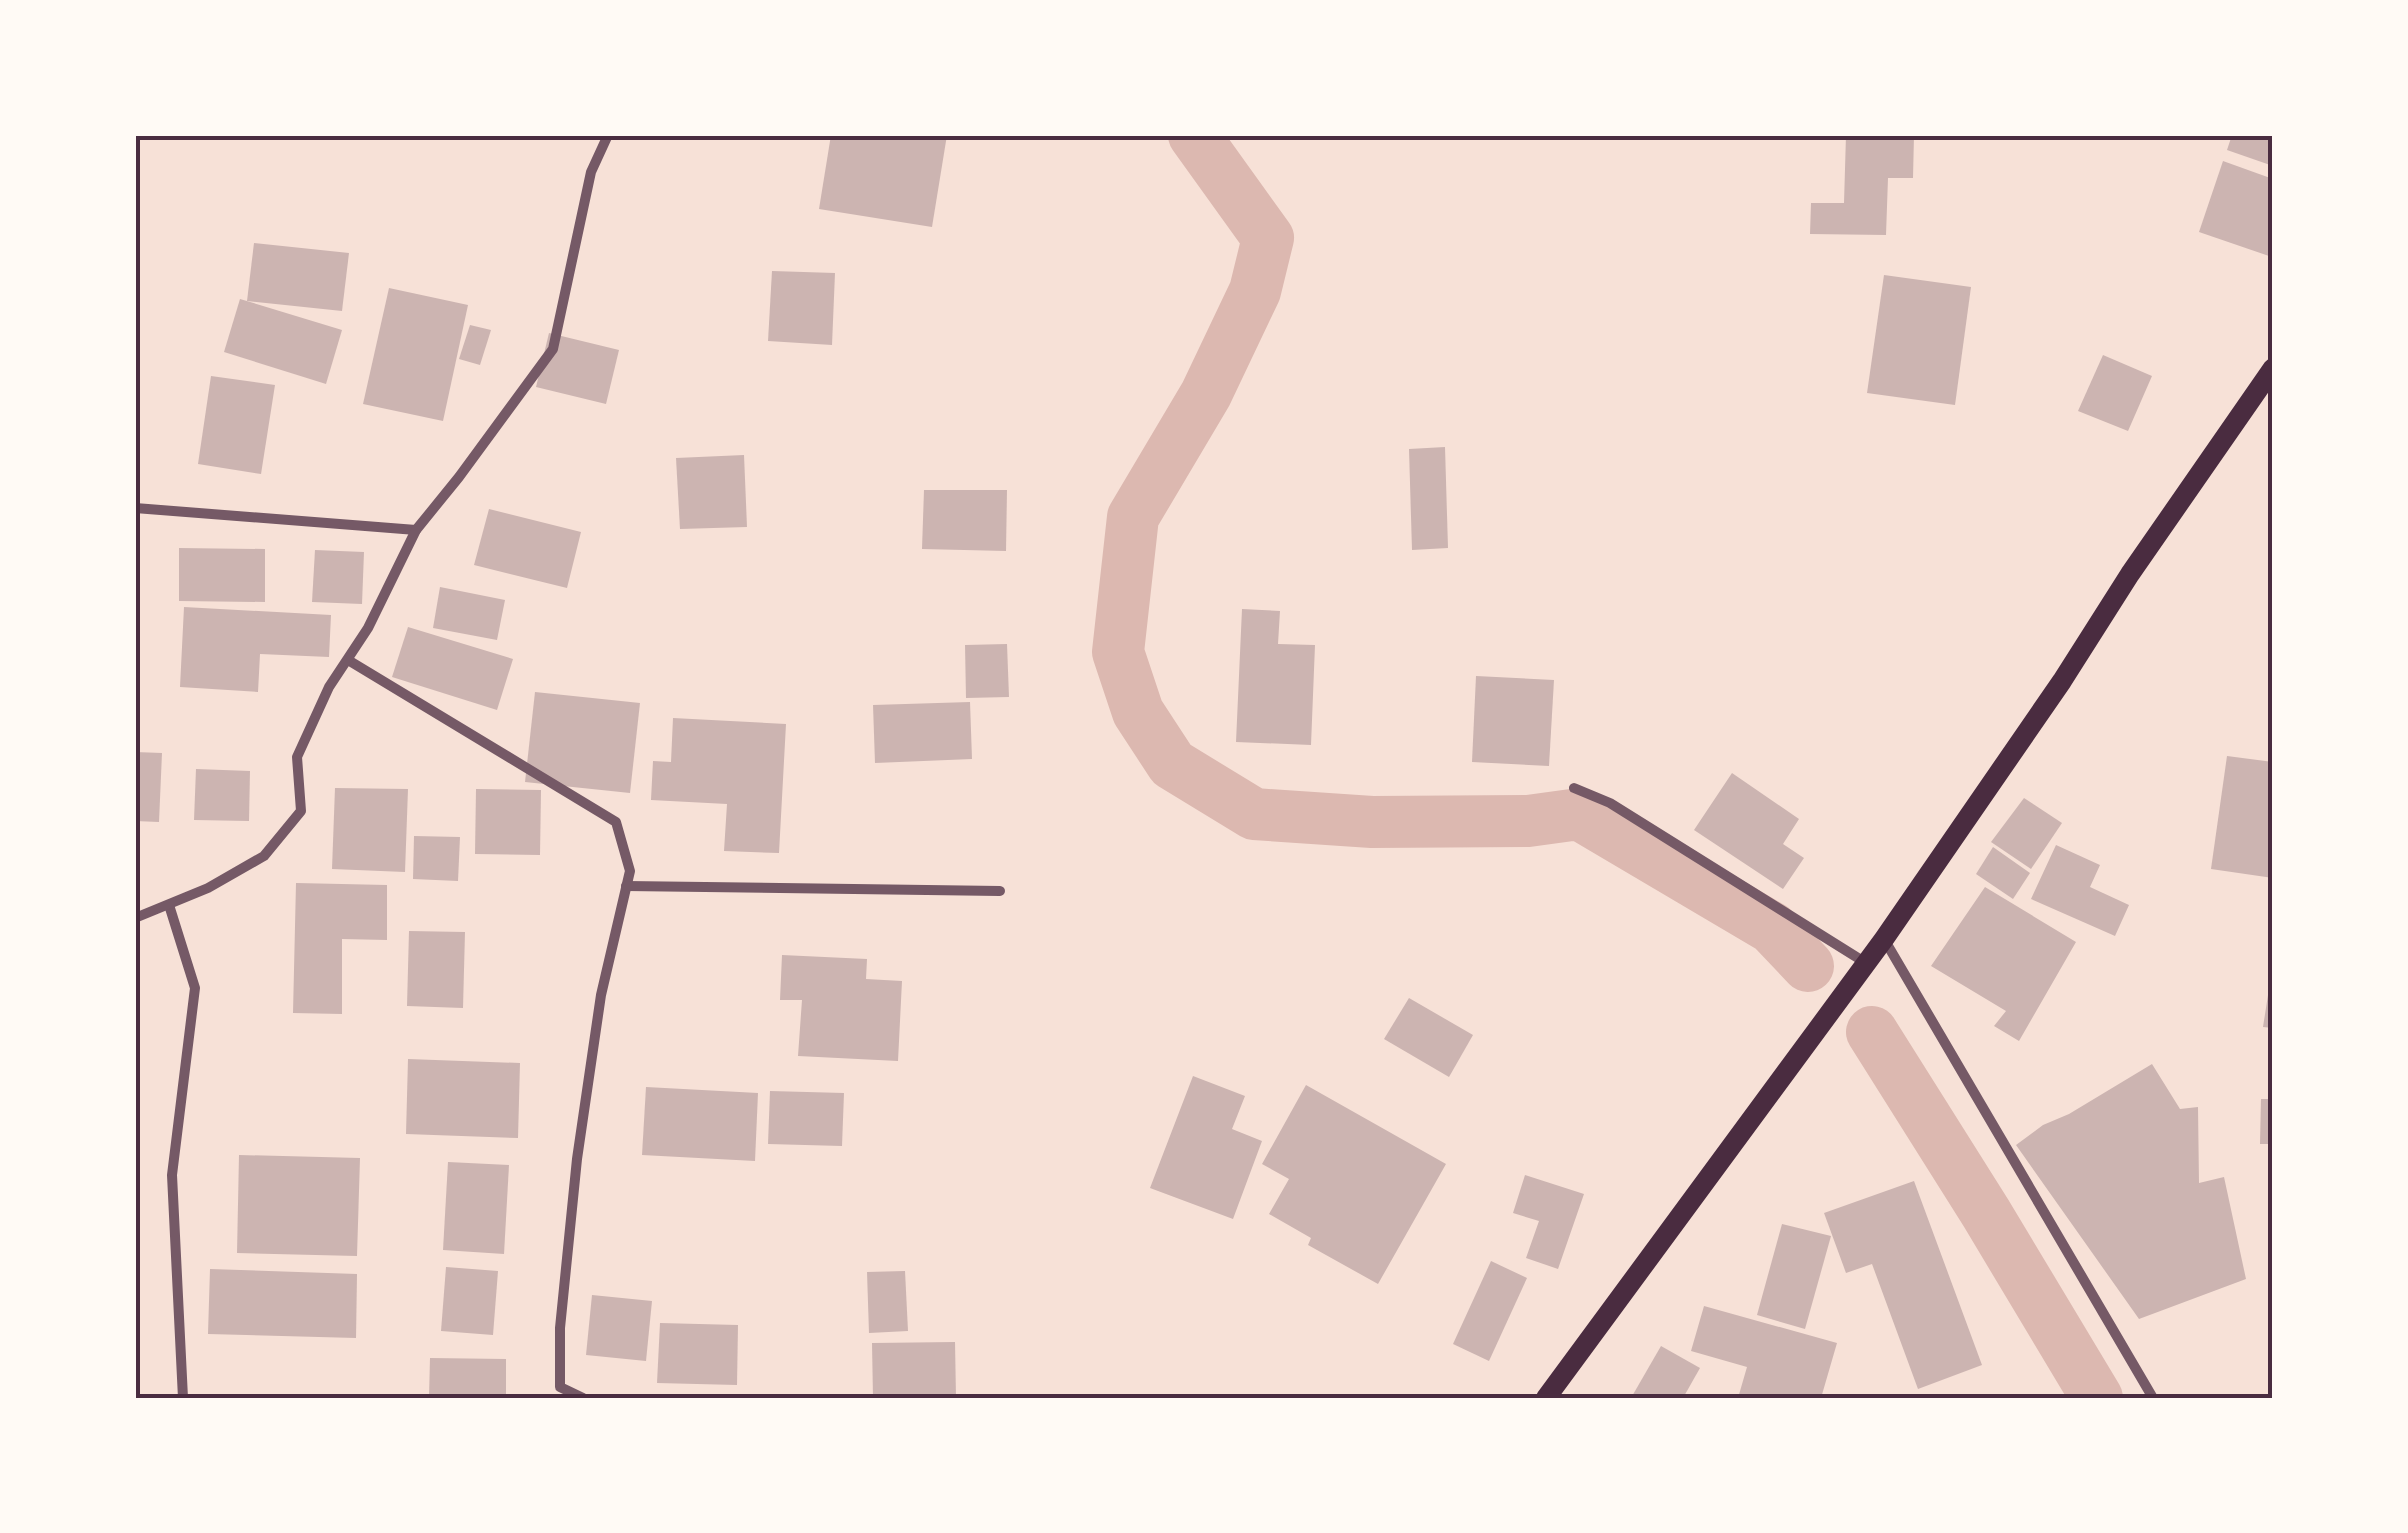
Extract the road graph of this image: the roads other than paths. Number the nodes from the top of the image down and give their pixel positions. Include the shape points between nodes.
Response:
1 (608, 135) edge
2 (2273, 368) edge
3 (135, 508) edge
4 (416, 530) junction
5 (348, 660) junction
6 (1574, 788) dead end
7 (626, 886) junction
8 (1000, 891) dead end
9 (170, 906) junction
10 (135, 918) edge
11 (1884, 939) junction
12 (1861, 970) junction
13 (183, 1398) edge
14 (582, 1398) edge
15 (1546, 1398) edge
16 (2153, 1398) edge

1 - 4 street via 591,172 553,349
2 - 11 main road
3 - 4 street
4 - 5 street
5 - 7 street via 616,822 630,871
5 - 9 street via 297,757 300,811 264,856
6 - 12 street via 1610,803
7 - 8 street
7 - 14 street via 598,1013 560,1328 560,1387
9 - 10 street
9 - 13 street via 195,988 172,1175
11 - 12 main road
11 - 16 street
12 - 15 main road

